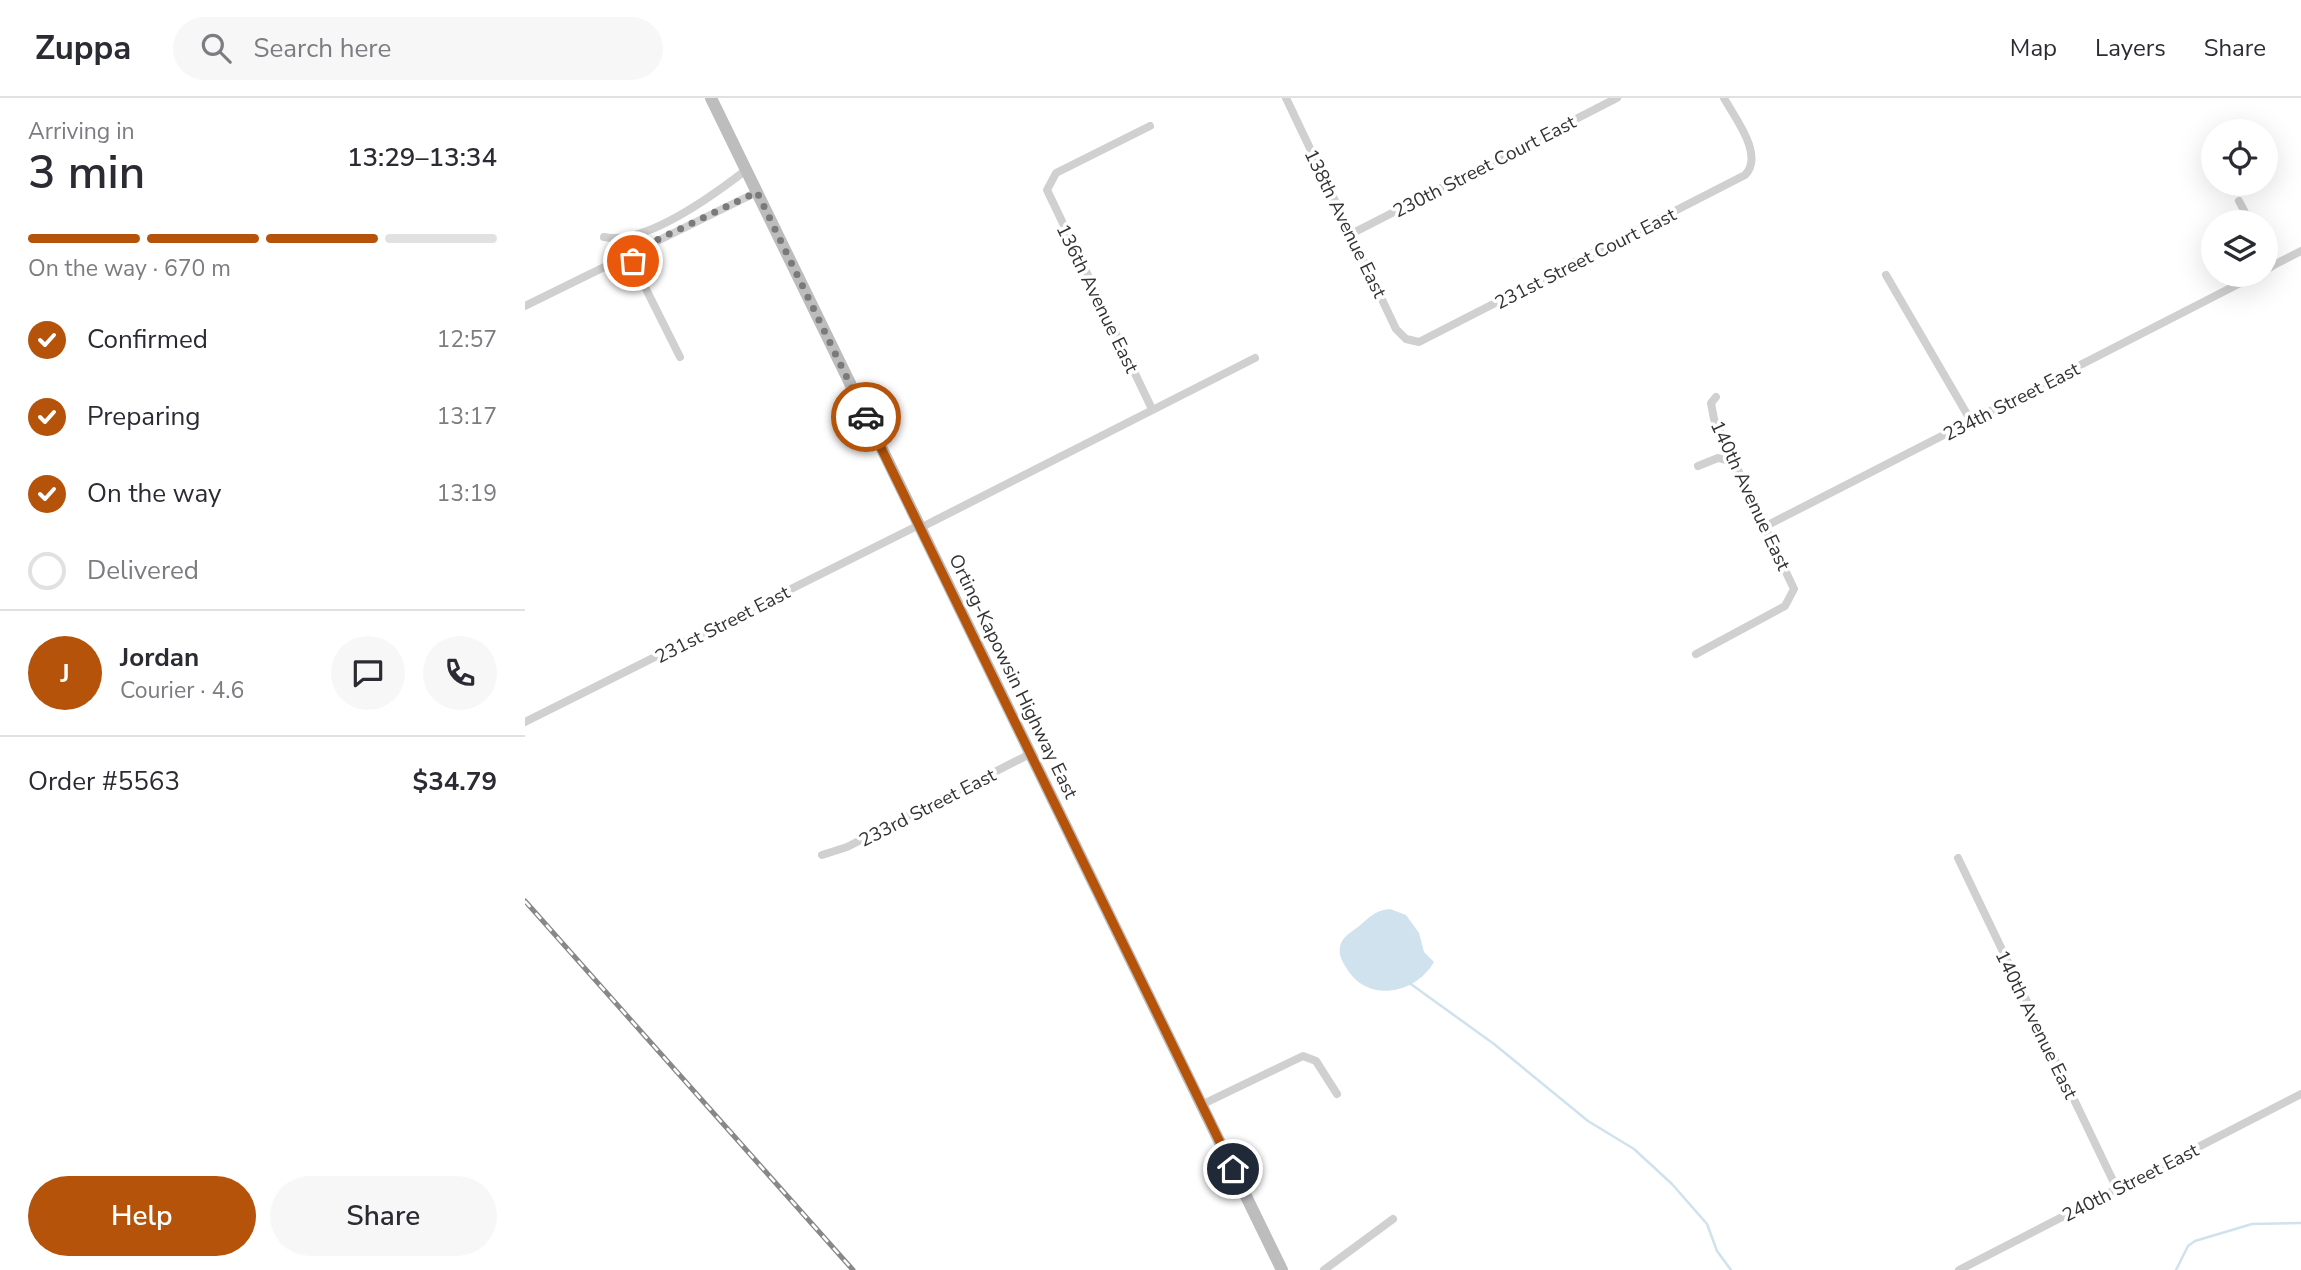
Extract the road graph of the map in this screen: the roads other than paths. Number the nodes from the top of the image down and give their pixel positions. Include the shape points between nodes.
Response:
1 (712, 98) edge
2 (1286, 98) edge
3 (1618, 98) edge
4 (1724, 98) edge
5 (1150, 126) dead end
6 (746, 170) junction
7 (757, 192) junction
8 (2239, 201) dead end
9 (2244, 210) edge
10 (1351, 234) junction
11 (604, 237) dead end
12 (2301, 251) edge
13 (632, 252) junction
14 (2278, 263) edge
15 (1886, 275) dead end
16 (2233, 287) edge
17 (525, 306) edge
18 (1412, 342) joint
19 (680, 357) dead end
20 (1255, 358) dead end
21 (1716, 397) dead end
22 (1152, 409) junction
23 (1971, 421) junction
24 (1733, 462) junction
25 (1699, 466) dead end
26 (919, 526) junction
27 (1766, 526) junction
28 (1696, 654) dead end
29 (525, 722) edge
30 (1030, 754) junction
31 (822, 855) dead end
32 (1958, 858) dead end
33 (1337, 1094) dead end
34 (2301, 1094) edge
35 (1201, 1105) junction
36 (2117, 1189) junction
37 (1393, 1219) dead end
38 (1282, 1270) edge
39 (1324, 1270) edge
40 (1959, 1270) edge

1 - 6 main road, Orting-Kapowsin Highway East
2 - 10 street, 138th Avenue East
3 - 10 street, 230th Street Court East
4 - 18 street, 231st Street Court East via 1751,149 1752,164 1745,175
5 - 22 street, 136th Avenue East via 1056,173 1048,197
6 - 7 main road, Orting-Kapowsin Highway East
6 - 11 street via 704,201 655,227 623,239
7 - 13 street
7 - 26 main road, Orting-Kapowsin Highway East
8 - 9 street
10 - 18 street, 138th Avenue East via 1396,329
12 - 14 street
13 - 17 street
13 - 19 street
15 - 23 street
16 - 23 street, 234th Street East
20 - 22 street, 231st Street East
21 - 24 street, 140th Avenue East via 1711,403 1714,419
22 - 26 street, 231st Street East
23 - 27 street, 234th Street East
24 - 25 street via 1718,458
24 - 27 street, 140th Avenue East
26 - 29 street, 231st Street East
26 - 30 main road, Orting-Kapowsin Highway East
27 - 28 street, 140th Avenue East via 1793,593 1785,606
30 - 31 street, 233rd Street East via 847,847
30 - 35 main road, Orting-Kapowsin Highway East
32 - 36 street, 140th Avenue East
33 - 35 street via 1316,1061 1303,1056
34 - 36 street, 240th Street East
35 - 38 main road, Orting-Kapowsin Highway East
36 - 40 street, 240th Street East
37 - 39 street

